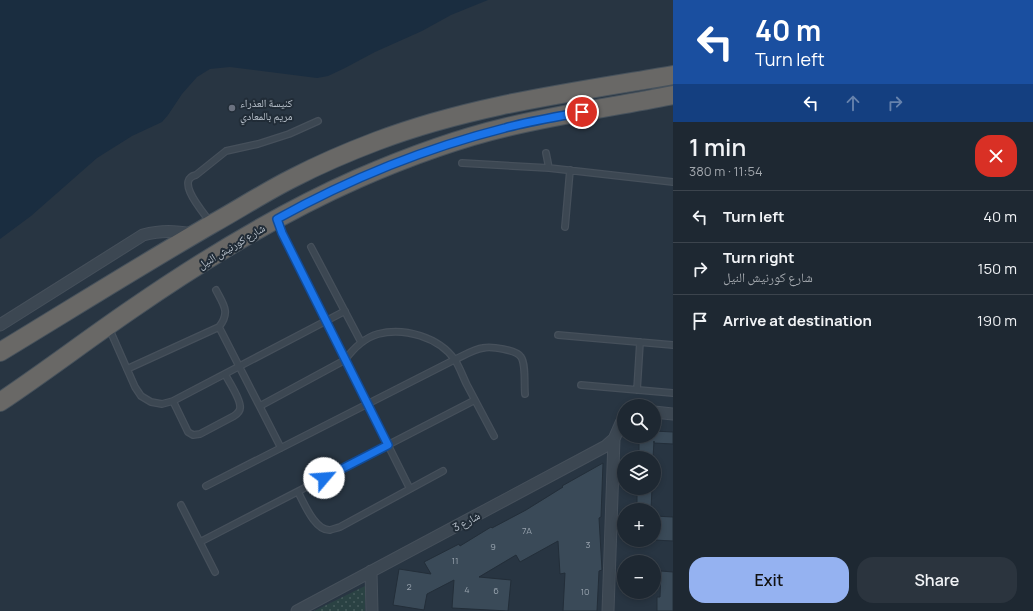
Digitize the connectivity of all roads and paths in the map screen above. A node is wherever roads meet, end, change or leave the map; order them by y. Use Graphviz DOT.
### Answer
graph roads {
  1 [pos="673,75"];
  2 [pos="673,95"];
  3 [pos="318,121"];
  4 [pos="546,152"];
  5 [pos="462,163"];
  6 [pos="548,168"];
  7 [pos="570,170"];
  8 [pos="673,182"];
  9 [pos="277,219"];
  10 [pos="212,224"];
  11 [pos="565,227"];
  12 [pos="195,234"];
  13 [pos="311,246"];
  14 [pos="216,290"];
  15 [pos="345,312"];
  16 [pos="326,322"];
  17 [pos="0,325"];
  18 [pos="108,326"];
  19 [pos="219,326"];
  20 [pos="558,335"];
  21 [pos="361,342"];
  22 [pos="640,342"];
  23 [pos="673,345"];
  24 [pos="0,352"];
  25 [pos="345,360"];
  26 [pos="454,360"];
  27 [pos="240,367"];
  28 [pos="127,369"];
  29 [pos="225,374"];
  30 [pos="581,385"];
  31 [pos="637,390"];
  32 [pos="673,393"];
  33 [pos="525,394"];
  34 [pos="475,400"];
  35 [pos="173,401"];
  36 [pos="0,402"];
  37 [pos="367,404"];
  38 [pos="260,406"];
  39 [pos="661,413"];
  40 [pos="673,414"];
  41 [pos="617,432"];
  42 [pos="494,436"];
  43 [pos="614,439"];
  44 [pos="388,445"];
  45 [pos="281,448"];
  46 [pos="443,471"];
  47 [pos="206,486"];
  48 [pos="410,489"];
  49 [pos="298,492"];
  50 [pos="181,505"];
  51 [pos="200,542"];
  52 [pos="371,571"];
  53 [pos="215,572"];
  54 [pos="297,611"];
  55 [pos="372,611"];
  56 [pos="608,611"];
  1 -- 10 [label="highway"];
  2 -- 9 [label="highway, شارع كورنيش النيل"];
  3 -- 10 [label="lane"];
  4 -- 6 [label="lane"];
  5 -- 6 [label="lane"];
  6 -- 7 [label="lane"];
  7 -- 8 [label="lane"];
  7 -- 11 [label="lane"];
  9 -- 16 [label="lane"];
  9 -- 18 [label="highway, شارع كورنيش النيل"];
  10 -- 12 [label="highway"];
  12 -- 17 [label="street"];
  12 -- 24 [label="highway"];
  13 -- 15 [label="lane"];
  14 -- 19 [label="lane"];
  15 -- 16 [label="lane"];
  15 -- 21 [label="lane"];
  16 -- 25 [label="lane"];
  16 -- 27 [label="lane"];
  18 -- 28 [label="lane"];
  18 -- 36 [label="highway, شارع كورنيش النيل"];
  19 -- 27 [label="lane"];
  19 -- 28 [label="lane"];
  20 -- 22 [label="lane"];
  21 -- 25 [label="lane"];
  21 -- 26 [label="lane"];
  22 -- 23 [label="lane"];
  22 -- 31 [label="lane"];
  25 -- 37 [label="lane"];
  25 -- 38 [label="lane"];
  26 -- 33 [label="lane"];
  26 -- 34 [label="lane"];
  26 -- 37 [label="lane"];
  27 -- 29 [label="lane"];
  27 -- 38 [label="lane"];
  28 -- 35 [label="lane"];
  29 -- 35 [label="lane"];
  29 -- 35 [label="lane"];
  30 -- 31 [label="lane"];
  31 -- 32 [label="lane"];
  34 -- 42 [label="lane"];
  34 -- 44 [label="lane"];
  37 -- 44 [label="lane"];
  37 -- 45 [label="lane"];
  38 -- 45 [label="lane"];
  39 -- 40 [label="street"];
  41 -- 43 [label="street, شارع 3"];
  43 -- 52 [label="street, شارع 3"];
  43 -- 56 [label="street"];
  44 -- 48 [label="lane"];
  44 -- 49 [label="lane"];
  45 -- 47 [label="lane"];
  46 -- 48 [label="lane"];
  48 -- 49 [label="lane"];
  49 -- 51 [label="lane"];
  50 -- 51 [label="lane"];
  51 -- 53 [label="lane"];
  52 -- 54 [label="street, شارع 3"];
  52 -- 55 [label="street"];
}
